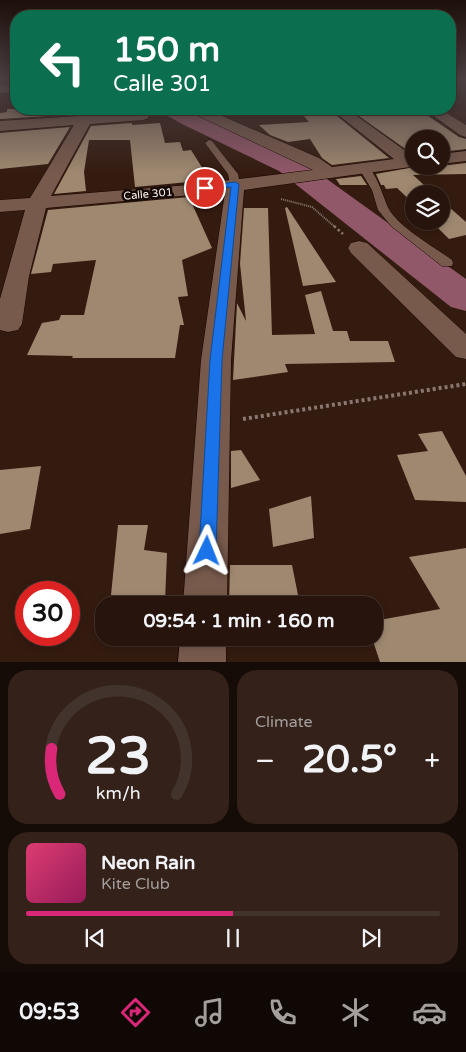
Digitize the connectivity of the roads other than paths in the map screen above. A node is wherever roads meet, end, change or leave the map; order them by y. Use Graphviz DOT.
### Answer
graph roads {
  1 [pos="208,115"];
  2 [pos="346,115"];
  3 [pos="440,115"];
  4 [pos="142,116"];
  5 [pos="85,120"];
  6 [pos="0,126"];
  7 [pos="466,132"];
  8 [pos="209,143"];
  9 [pos="466,156"];
  10 [pos="405,157"];
  11 [pos="450,158"];
  12 [pos="405,163"];
  13 [pos="363,167"];
  14 [pos="323,174"];
  15 [pos="234,196"];
  16 [pos="37,203"];
  17 [pos="0,206"];
  18 [pos="359,248"];
  19 [pos="447,263"];
  20 [pos="8,324"];
  21 [pos="466,350"];
  22 [pos="205,596"];
  23 [pos="203,646"];
  24 [pos="202,662"];
  1 -- 14 [label="street"];
  2 -- 10 [label="street"];
  3 -- 7 [label="street"];
  4 -- 5 [label="street"];
  5 -- 6 [label="street"];
  5 -- 16 [label="street"];
  8 -- 15 [label="lane"];
  9 -- 11 [label="street"];
  12 -- 13 [label="street, Calle 301"];
  13 -- 14 [label="street, Calle 301"];
  13 -- 19 [label="lane"];
  14 -- 15 [label="street, Calle 301"];
  15 -- 16 [label="street, Calle 301"];
  15 -- 22 [label="street"];
  16 -- 17 [label="street, Calle 301"];
  16 -- 20 [label="street"];
  18 -- 21 [label="street"];
  23 -- 24 [label="street"];
}
